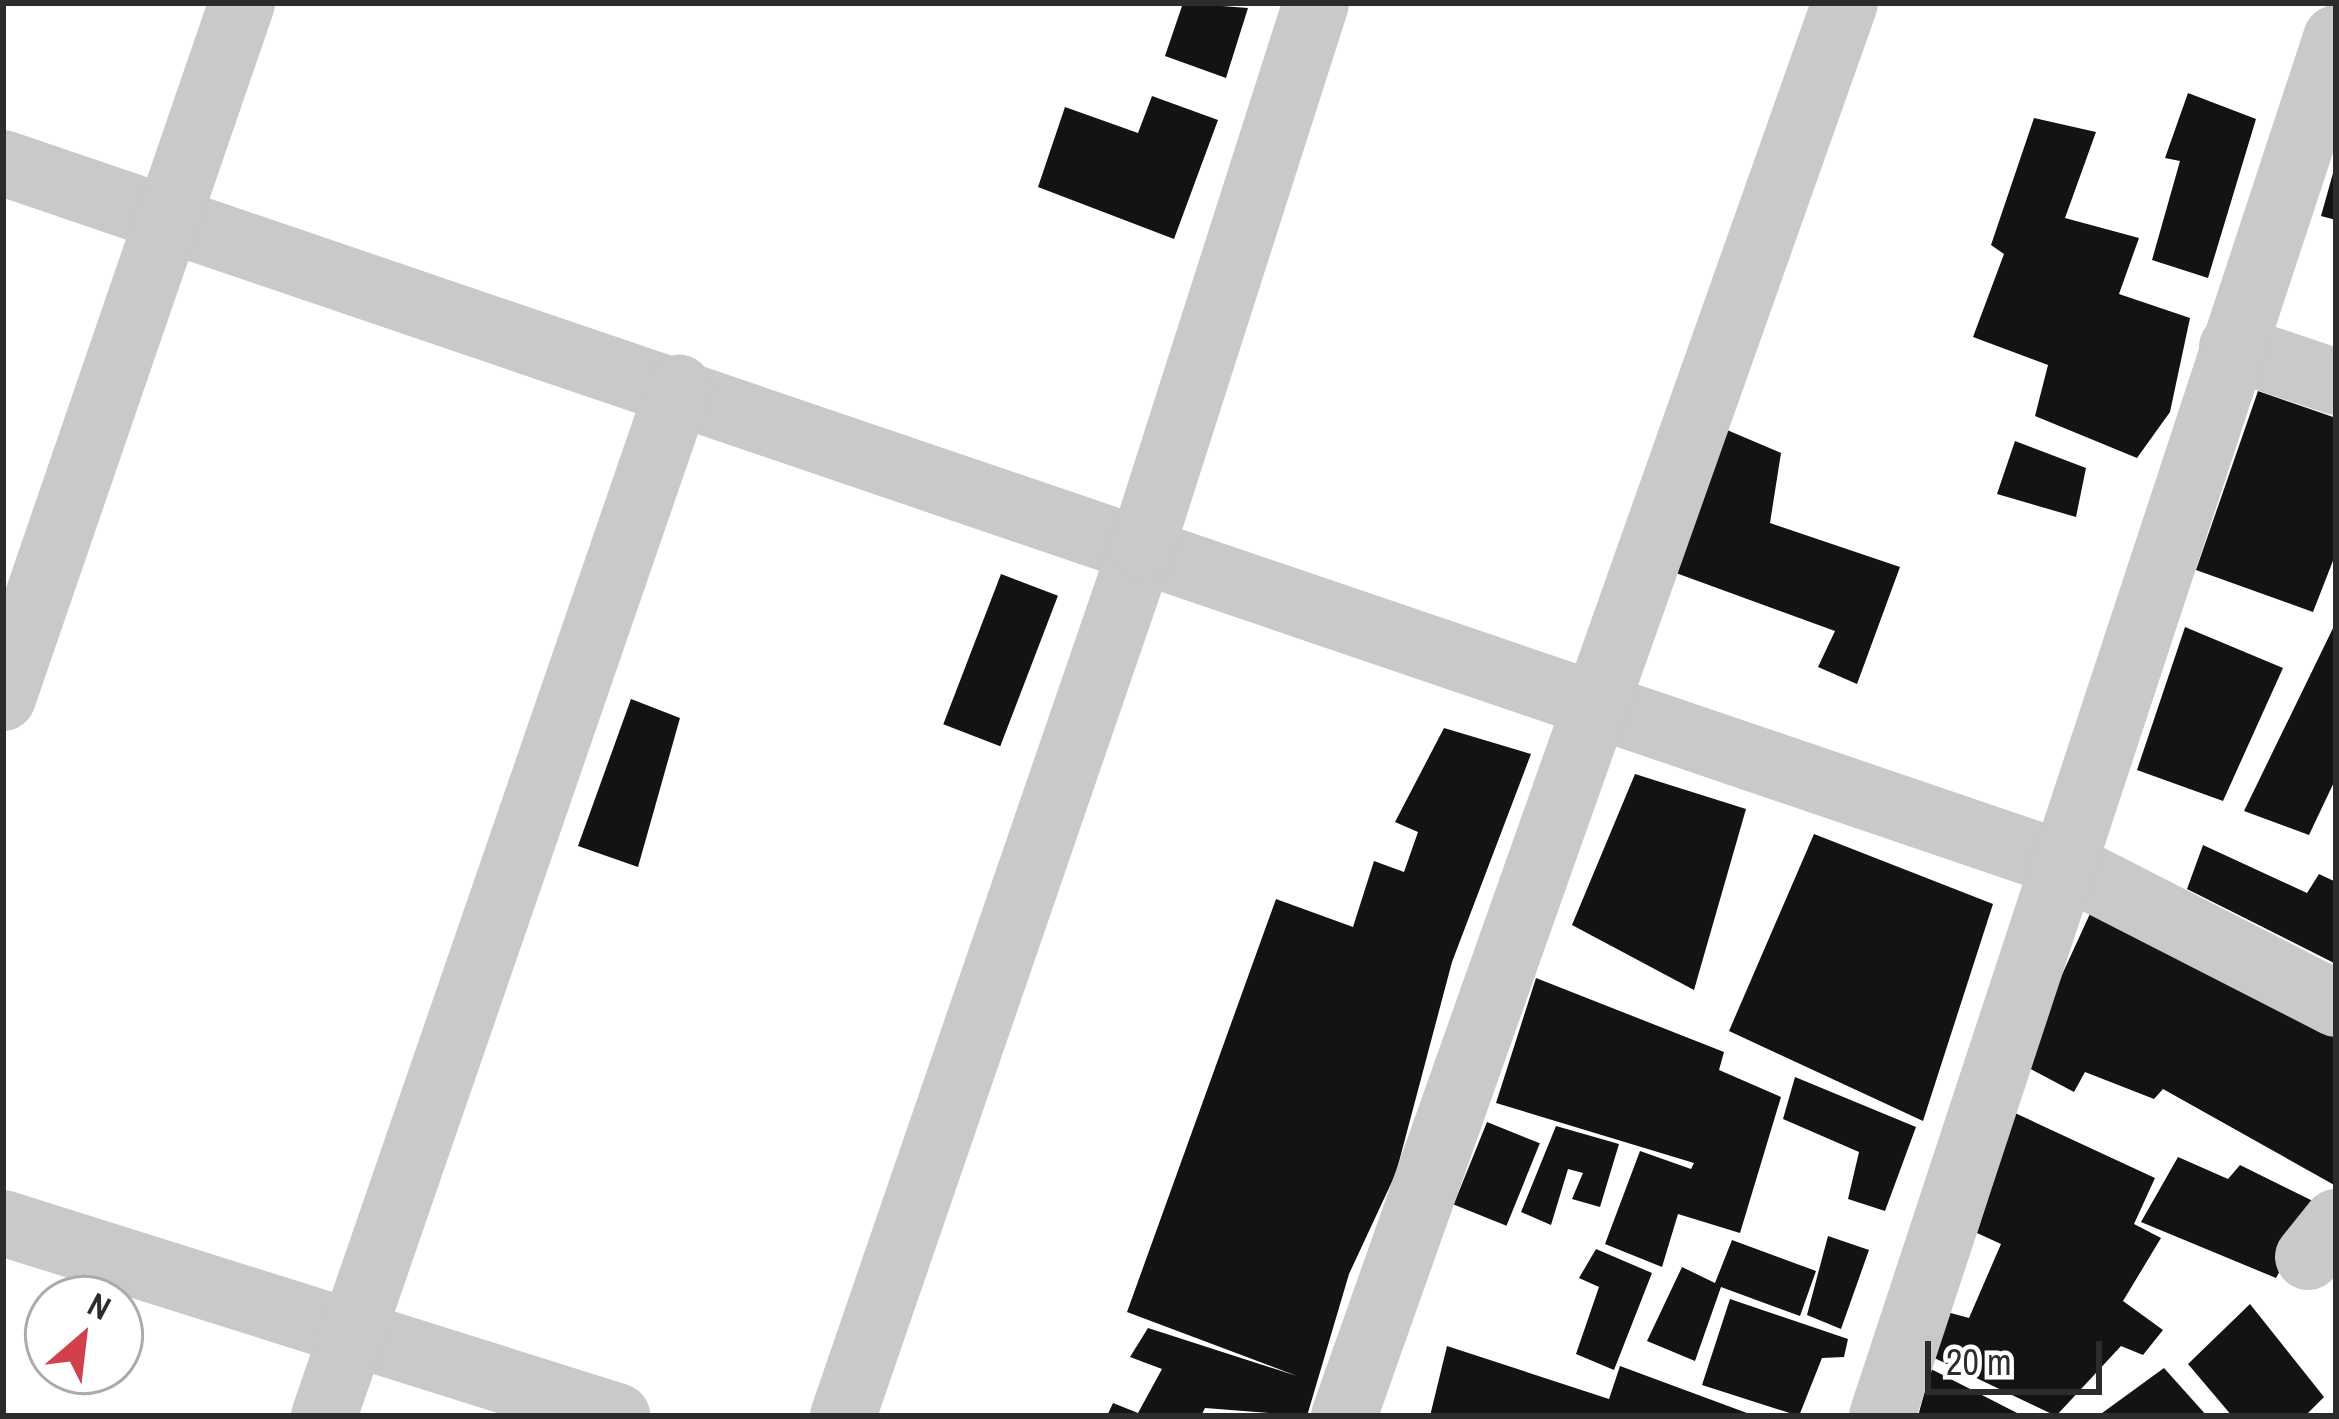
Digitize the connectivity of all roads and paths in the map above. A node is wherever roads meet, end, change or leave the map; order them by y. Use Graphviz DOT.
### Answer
graph roads {
  1 [pos="242,3"];
  2 [pos="1316,3"];
  3 [pos="1845,3"];
  4 [pos="2336,38"];
  5 [pos="3,163"];
  6 [pos="168,221"];
  7 [pos="2232,347"];
  8 [pos="2336,382"];
  9 [pos="679,388"];
  10 [pos="1142,547"];
  11 [pos="20,592"];
  12 [pos="3,698"];
  13 [pos="1592,703"];
  14 [pos="2061,863"];
  15 [pos="2336,1004"];
  16 [pos="3,1223"];
  17 [pos="352,1334"];
  18 [pos="324,1416"];
  19 [pos="616,1416"];
  20 [pos="843,1416"];
  21 [pos="1344,1416"];
  22 [pos="1882,1416"];
  1 -- 6 [label="street"];
  2 -- 10 [label="street"];
  3 -- 13 [label="street"];
  4 -- 7 [label="street"];
  5 -- 6 [label="street"];
  6 -- 9 [label="street"];
  6 -- 11 [label="street"];
  7 -- 8 [label="street"];
  7 -- 14 [label="street"];
  9 -- 10 [label="street"];
  9 -- 17 [label="street"];
  10 -- 13 [label="street"];
  10 -- 20 [label="street"];
  11 -- 12 [label="street"];
  13 -- 14 [label="street"];
  13 -- 21 [label="street"];
  14 -- 15 [label="street"];
  14 -- 22 [label="street"];
  16 -- 17 [label="street"];
  17 -- 18 [label="street"];
  17 -- 19 [label="street"];
}
